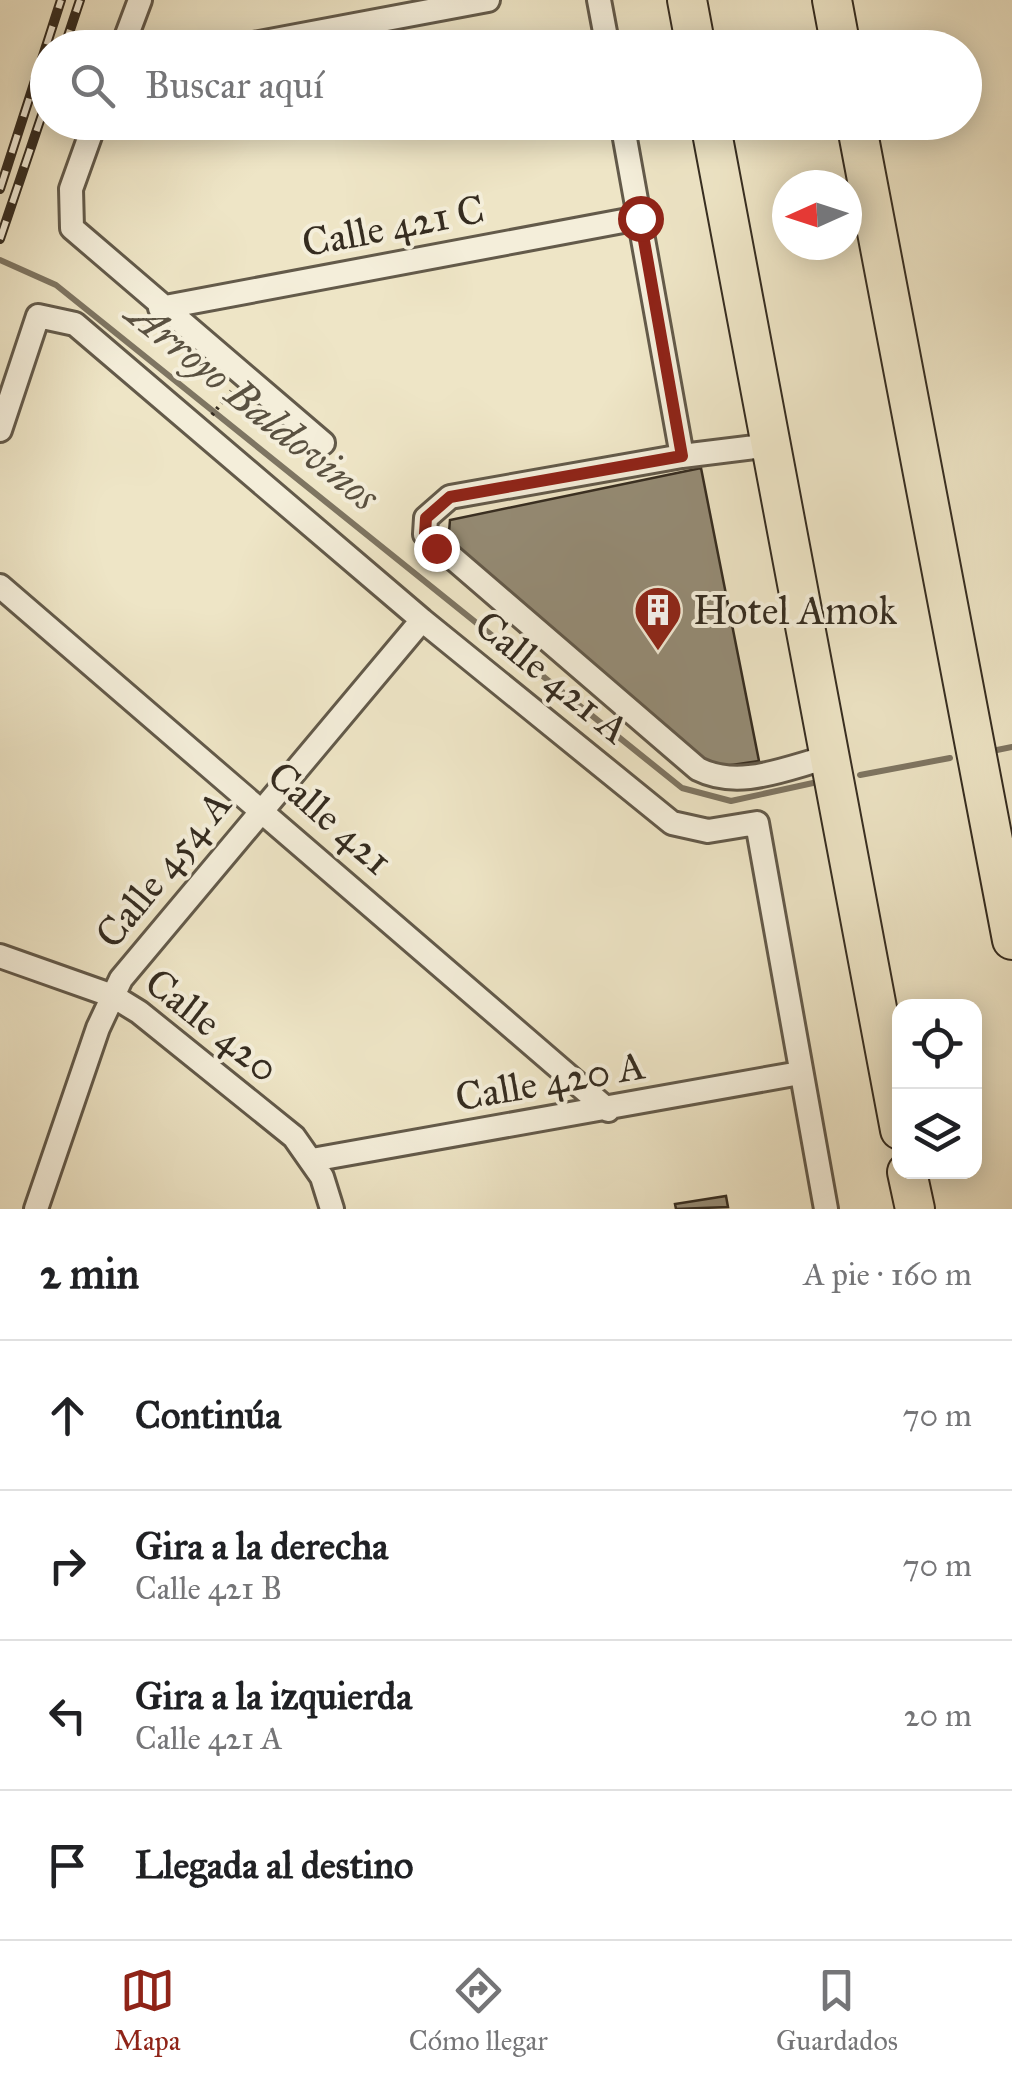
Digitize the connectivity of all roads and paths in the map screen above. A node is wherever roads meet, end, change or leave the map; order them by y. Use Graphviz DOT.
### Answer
graph roads {
  1 [pos="140,0"];
  2 [pos="488,0"];
  3 [pos="599,0"];
  4 [pos="687,0"];
  5 [pos="832,0"];
  6 [pos="129,30"];
  7 [pos="328,30"];
  8 [pos="605,30"];
  9 [pos="693,30"];
  10 [pos="838,30"];
  11 [pos="89,140"];
  12 [pos="625,140"];
  13 [pos="713,140"];
  14 [pos="859,140"];
  15 [pos="640,218"];
  16 [pos="160,308"];
  17 [pos="244,375"];
  18 [pos="0,430"];
  19 [pos="200,430"];
  20 [pos="323,443"];
  21 [pos="772,445"];
  22 [pos="682,456"];
  23 [pos="0,586"];
  24 [pos="422,620"];
  25 [pos="829,757"];
  26 [pos="262,808"];
  27 [pos="1012,940"];
  28 [pos="0,956"];
  29 [pos="113,996"];
  30 [pos="800,1073"];
  31 [pos="892,1089"];
  32 [pos="608,1110"];
  33 [pos="312,1160"];
  34 [pos="909,1179"];
  35 [pos="36,1209"];
  36 [pos="332,1209"];
  37 [pos="826,1209"];
  38 [pos="914,1209"];
  1 -- 6 [label="street"];
  2 -- 7 [label="street"];
  3 -- 8 [label="street"];
  4 -- 9 [label="main road"];
  5 -- 10 [label="main road"];
  11 -- 16 [label="street"];
  12 -- 15 [label="street"];
  13 -- 21 [label="main road"];
  14 -- 27 [label="main road"];
  15 -- 16 [label="street, Calle 421 C"];
  15 -- 22 [label="street"];
  16 -- 17 [label="street"];
  17 -- 19 [label="path"];
  17 -- 20 [label="street"];
  18 -- 19 [label="street, Calle 421 A"];
  19 -- 24 [label="street, Calle 421 A"];
  21 -- 22 [label="street"];
  21 -- 25 [label="main road"];
  22 -- 25 [label="street, Calle 421 A"];
  23 -- 26 [label="street, Calle 421"];
  24 -- 26 [label="street, Calle 454 A"];
  24 -- 30 [label="street, Calle 421 A"];
  25 -- 31 [label="main road"];
  26 -- 29 [label="street, Calle 454 A"];
  26 -- 32 [label="street, Calle 421"];
  28 -- 29 [label="street, Calle 420"];
  29 -- 33 [label="street, Calle 420"];
  29 -- 35 [label="street, Calle 454 A"];
  30 -- 32 [label="street, Calle 420 A"];
  30 -- 37 [label="street"];
  32 -- 33 [label="street, Calle 420 A"];
  33 -- 36 [label="street, Calle 420"];
  34 -- 38 [label="main road"];
}
